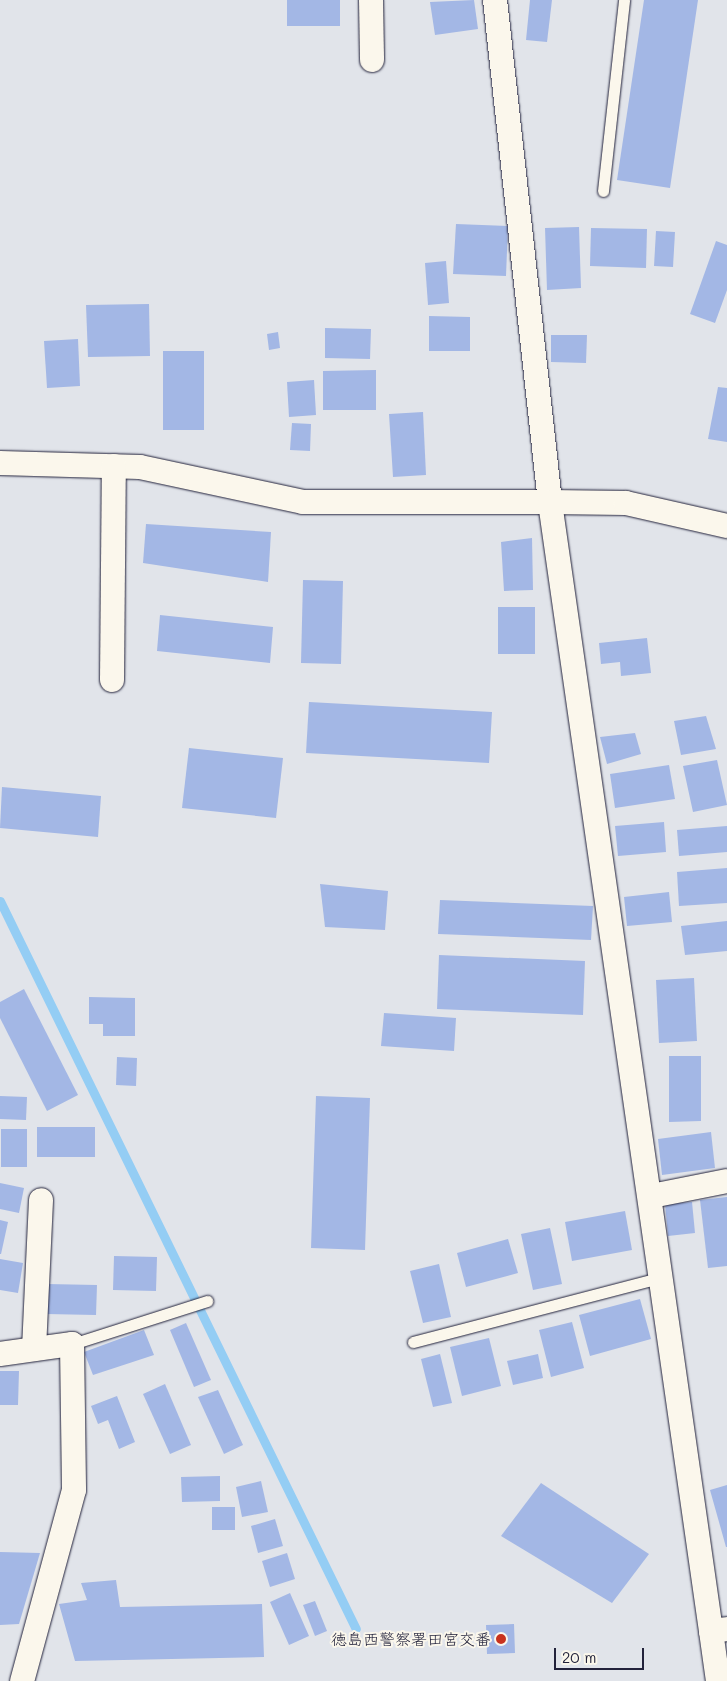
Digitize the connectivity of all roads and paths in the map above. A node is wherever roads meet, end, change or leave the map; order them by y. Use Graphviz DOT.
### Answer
graph roads {
  1 [pos="371,0"];
  2 [pos="495,0"];
  3 [pos="624,0"];
  4 [pos="372,60"];
  5 [pos="603,191"];
  6 [pos="0,463"];
  7 [pos="114,466"];
  8 [pos="550,502"];
  9 [pos="727,526"];
  10 [pos="112,680"];
  11 [pos="727,1181"];
  12 [pos="652,1196"];
  13 [pos="41,1200"];
  14 [pos="662,1277"];
  15 [pos="207,1300"];
  16 [pos="413,1342"];
  17 [pos="72,1344"];
  18 [pos="34,1350"];
  19 [pos="0,1354"];
  20 [pos="719,1630"];
  21 [pos="22,1681"];
  22 [pos="718,1681"];
  1 -- 4 [label="street"];
  2 -- 8 [label="street"];
  3 -- 5 [label="lane"];
  6 -- 7 [label="street"];
  7 -- 8 [label="street"];
  7 -- 10 [label="street"];
  8 -- 9 [label="street"];
  8 -- 12 [label="street"];
  11 -- 12 [label="street"];
  12 -- 14 [label="street"];
  13 -- 18 [label="street"];
  14 -- 16 [label="lane"];
  14 -- 20 [label="street"];
  15 -- 17 [label="lane"];
  17 -- 18 [label="street"];
  17 -- 21 [label="street"];
  18 -- 19 [label="street"];
  20 -- 22 [label="street"];
}
